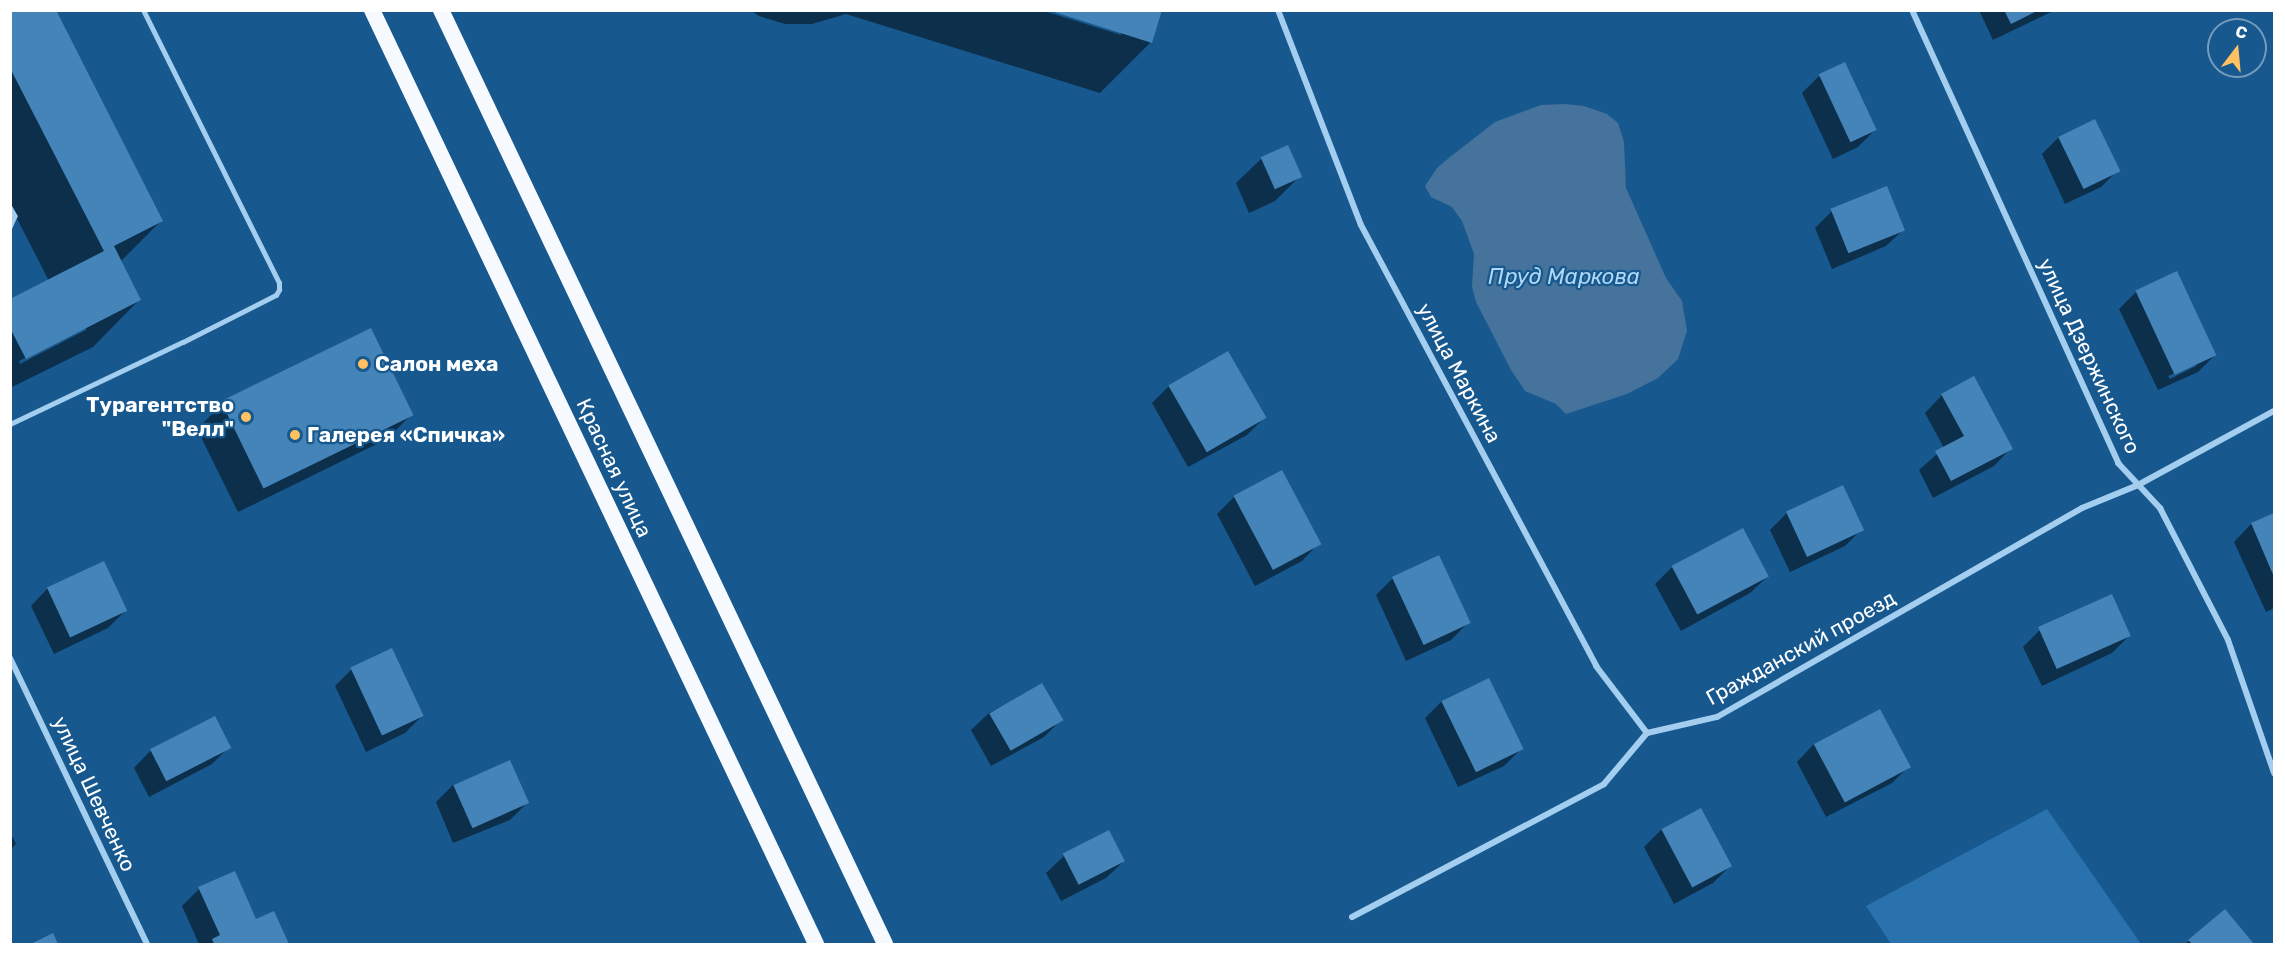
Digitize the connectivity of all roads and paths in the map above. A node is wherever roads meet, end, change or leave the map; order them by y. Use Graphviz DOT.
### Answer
graph roads {
  1 [pos="143,10"];
  2 [pos="372,10"];
  3 [pos="441,10"];
  4 [pos="1278,10"];
  5 [pos="1912,10"];
  6 [pos="10,207"];
  7 [pos="10,227"];
  8 [pos="2274,411"];
  9 [pos="10,424"];
  10 [pos="2139,485"];
  11 [pos="10,658"];
  12 [pos="1647,733"];
  13 [pos="2274,773"];
  14 [pos="1352,917"];
  15 [pos="147,945"];
  16 [pos="816,945"];
  17 [pos="885,945"];
  1 -- 9 [label="lane"];
  2 -- 16 [label="highway, Красная улица"];
  3 -- 17 [label="highway, Красная улица"];
  4 -- 12 [label="street, улица Маркина"];
  5 -- 10 [label="street, улица Дзержинского"];
  6 -- 7 [label="lane"];
  8 -- 10 [label="street, Гражданский проезд"];
  10 -- 12 [label="street, Гражданский проезд"];
  10 -- 13 [label="street, улица Дзержинского"];
  11 -- 15 [label="street, улица Шевченко"];
  12 -- 14 [label="street"];
}
